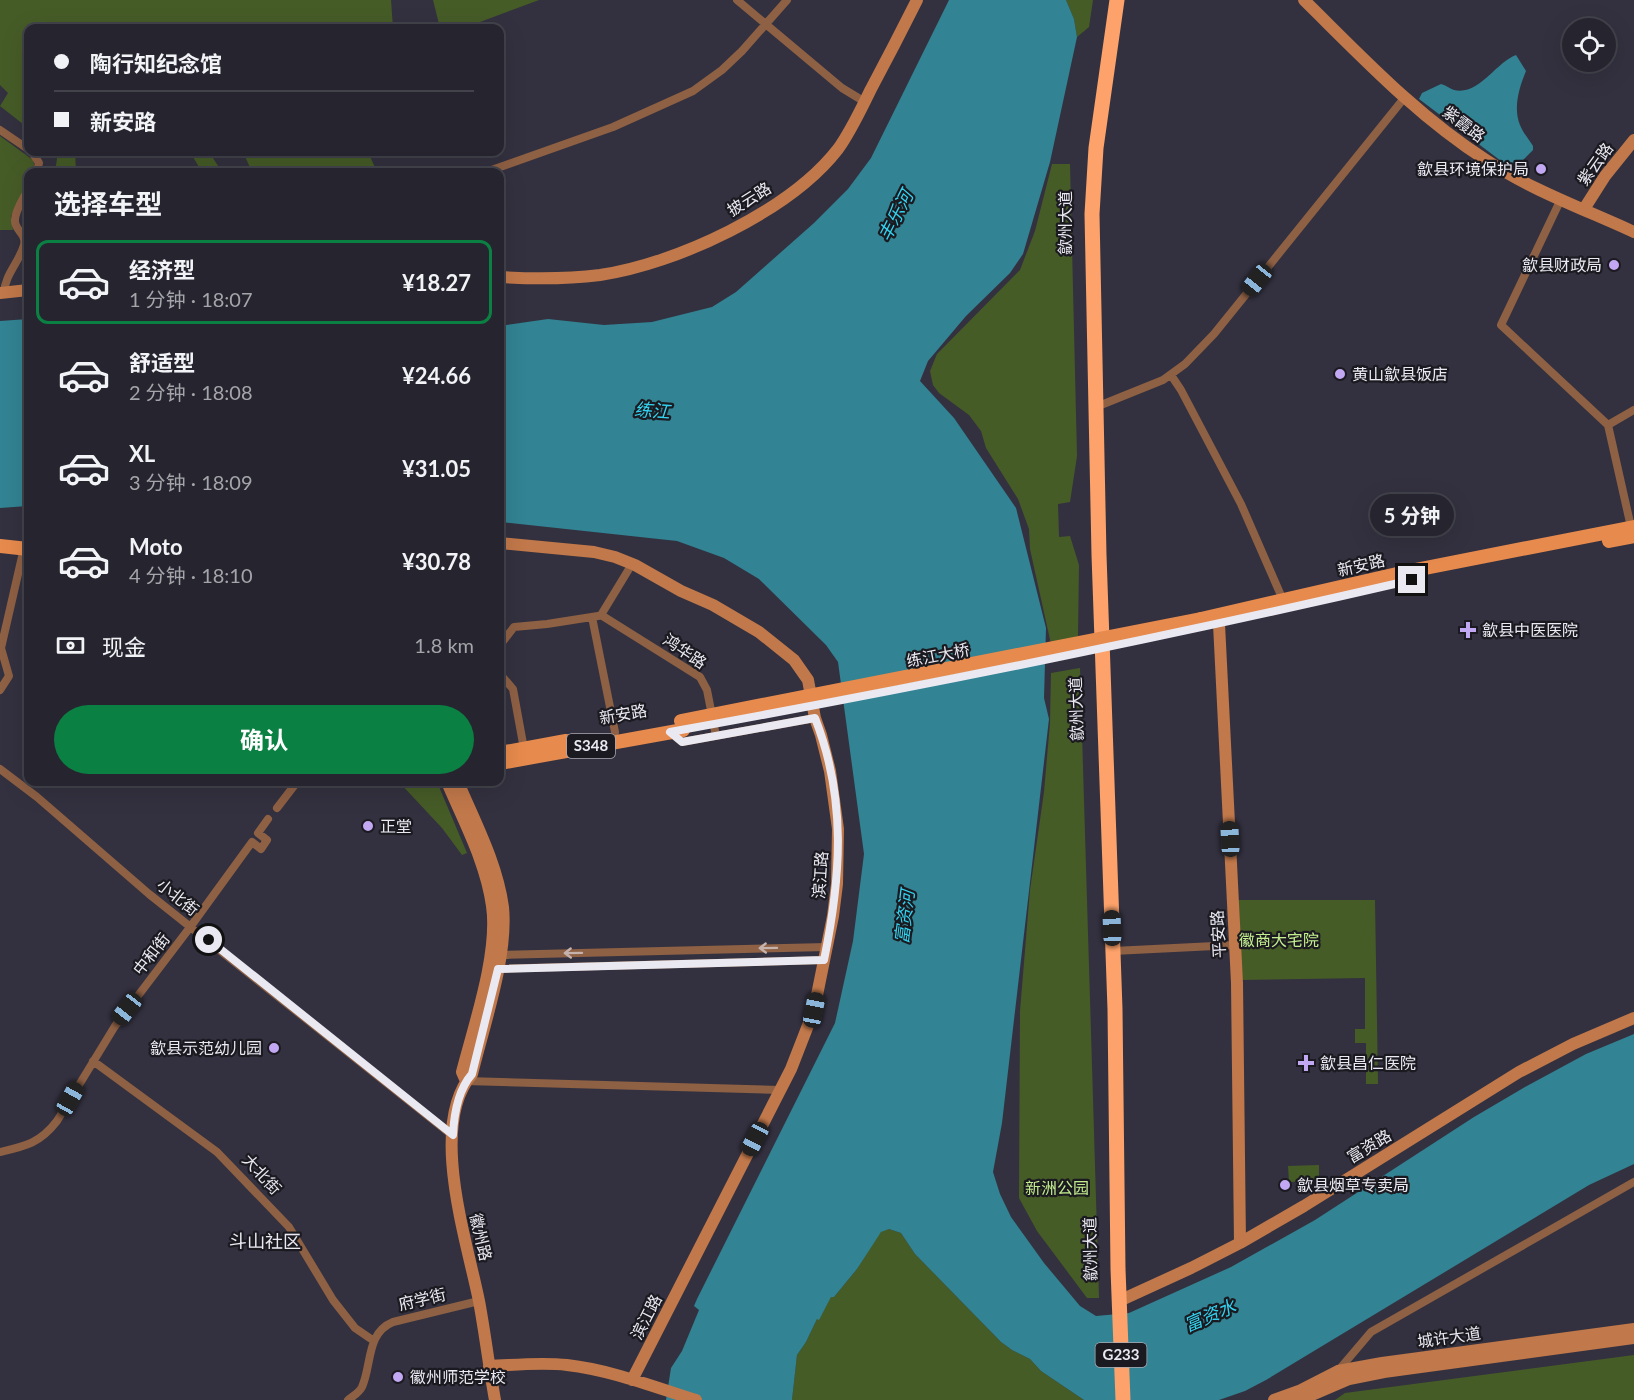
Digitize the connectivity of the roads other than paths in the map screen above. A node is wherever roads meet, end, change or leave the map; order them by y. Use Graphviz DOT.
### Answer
graph roads {
  1 [pos="737,0"];
  2 [pos="787,0"];
  3 [pos="918,0"];
  4 [pos="1107,0"];
  5 [pos="1117,0"];
  6 [pos="1304,0"];
  7 [pos="766,24"];
  8 [pos="1404,97"];
  9 [pos="865,102"];
  10 [pos="0,130"];
  11 [pos="1634,140"];
  12 [pos="24,146"];
  13 [pos="497,168"];
  14 [pos="24,198"];
  15 [pos="1561,199"];
  16 [pos="1584,209"];
  17 [pos="1634,232"];
  18 [pos="24,245"];
  19 [pos="24,245"];
  20 [pos="504,277"];
  21 [pos="24,290"];
  22 [pos="2,293"];
  23 [pos="1171,375"];
  24 [pos="1096,407"];
  25 [pos="1634,410"];
  26 [pos="1608,425"];
  27 [pos="1633,530"];
  28 [pos="504,543"];
  29 [pos="0,546"];
  30 [pos="24,549"];
  31 [pos="24,557"];
  32 [pos="632,564"];
  33 [pos="1283,600"];
  34 [pos="597,616"];
  35 [pos="1202,623"];
  36 [pos="1219,624"];
  37 [pos="504,640"];
  38 [pos="504,679"];
  39 [pos="0,690"];
  40 [pos="815,718"];
  41 [pos="678,727"];
  42 [pos="615,732"];
  43 [pos="716,736"];
  44 [pos="524,749"];
  45 [pos="504,752"];
  46 [pos="504,762"];
  47 [pos="0,769"];
  48 [pos="294,786"];
  49 [pos="449,786"];
  50 [pos="460,786"];
  51 [pos="277,808"];
  52 [pos="268,819"];
  53 [pos="191,926"];
  54 [pos="1235,945"];
  55 [pos="827,947"];
  56 [pos="1113,951"];
  57 [pos="496,955"];
  58 [pos="824,960"];
  59 [pos="493,969"];
  60 [pos="1634,1018"];
  61 [pos="93,1061"];
  62 [pos="466,1081"];
  63 [pos="780,1090"];
  64 [pos="453,1135"];
  65 [pos="0,1152"];
  66 [pos="1634,1182"];
  67 [pos="1240,1243"];
  68 [pos="479,1301"];
  69 [pos="1116,1307"];
  70 [pos="1634,1329"];
  71 [pos="1634,1338"];
  72 [pos="374,1341"];
  73 [pos="489,1366"];
  74 [pos="1338,1371"];
  75 [pos="636,1381"];
  76 [pos="1324,1396"];
  77 [pos="348,1400"];
  78 [pos="495,1400"];
  79 [pos="696,1400"];
  80 [pos="1113,1400"];
  81 [pos="1123,1400"];
  82 [pos="1274,1400"];
  83 [pos="1300,1400"];
  1 -- 7 [label="street"];
  2 -- 7 [label="street"];
  3 -- 9 [label="street, 披云路"];
  4 -- 69 [label="highway, 歙州大道 / G233"];
  5 -- 24 [label="highway, 歙州大道 / G233"];
  6 -- 8 [label="street, 紫霞路"];
  7 -- 9 [label="street"];
  7 -- 13 [label="street"];
  8 -- 15 [label="street, 紫霞路"];
  8 -- 23 [label="street"];
  9 -- 20 [label="street, 披云路"];
  10 -- 12 [label="street"];
  11 -- 16 [label="street, 紫云路"];
  14 -- 19 [label="street"];
  15 -- 16 [label="street, 紫霞路"];
  15 -- 26 [label="street"];
  16 -- 17 [label="street, 紫霞路"];
  18 -- 22 [label="street"];
  21 -- 22 [label="street"];
  23 -- 24 [label="street"];
  23 -- 33 [label="street"];
  24 -- 56 [label="highway, 歙州大道 / G233"];
  25 -- 26 [label="street"];
  26 -- 27 [label="street"];
  27 -- 33 [label="main road, 新安路 / S348"];
  27 -- 36 [label="main road, 新安路 / S348"];
  28 -- 32 [label="street, 滨江路"];
  29 -- 30 [label="main road"];
  31 -- 39 [label="street"];
  32 -- 34 [label="street"];
  32 -- 40 [label="street, 滨江路"];
  33 -- 35 [label="main road, 新安路 / S348"];
  34 -- 37 [label="street"];
  34 -- 42 [label="street"];
  34 -- 43 [label="street, 鸿华路"];
  35 -- 36 [label="main road, 新安路 / S348"];
  35 -- 41 [label="main road, 练江大桥 / S348, bridge"];
  36 -- 54 [label="street, 平安路"];
  38 -- 44 [label="street"];
  40 -- 43 [label="street"];
  40 -- 55 [label="street, 滨江路"];
  41 -- 42 [label="main road, 新安路 / S348"];
  41 -- 43 [label="street"];
  41 -- 46 [label="main road, 新安路 / S348"];
  42 -- 44 [label="main road, 新安路 / S348"];
  44 -- 45 [label="main road, 新安路 / S348"];
  47 -- 53 [label="street, 小北街"];
  48 -- 51 [label="street"];
  49 -- 57 [label="street, 徽州路"];
  50 -- 57 [label="street, 徽州路"];
  52 -- 53 [label="street, 中和街"];
  53 -- 61 [label="street, 中和街"];
  53 -- 64 [label="street, 小北街"];
  54 -- 56 [label="street"];
  54 -- 67 [label="street, 平安路"];
  55 -- 57 [label="street, one-way"];
  55 -- 58 [label="street, 滨江路"];
  56 -- 69 [label="highway, 歙州大道 / G233"];
  57 -- 59 [label="street, 徽州路"];
  58 -- 59 [label="street"];
  58 -- 63 [label="street, 滨江路"];
  59 -- 62 [label="street, 徽州路"];
  60 -- 67 [label="street, 富资路"];
  61 -- 65 [label="street, 中和街"];
  61 -- 72 [label="street, 大北街"];
  62 -- 63 [label="street"];
  62 -- 64 [label="street, 徽州路"];
  63 -- 75 [label="street, 滨江路"];
  64 -- 68 [label="street, 徽州路"];
  66 -- 74 [label="street"];
  67 -- 69 [label="street, 富资路"];
  68 -- 72 [label="street, 府学街"];
  68 -- 73 [label="street, 徽州路"];
  69 -- 80 [label="highway, G233"];
  69 -- 81 [label="highway, G233"];
  70 -- 74 [label="street, 城许大道"];
  71 -- 76 [label="street, 城许大道"];
  72 -- 77 [label="street"];
  73 -- 75 [label="street"];
  73 -- 78 [label="street, 徽州路"];
  74 -- 76 [label="street"];
  74 -- 82 [label="street, 城许大道"];
  75 -- 79 [label="street"];
  76 -- 83 [label="street, 城许大道"];
}
